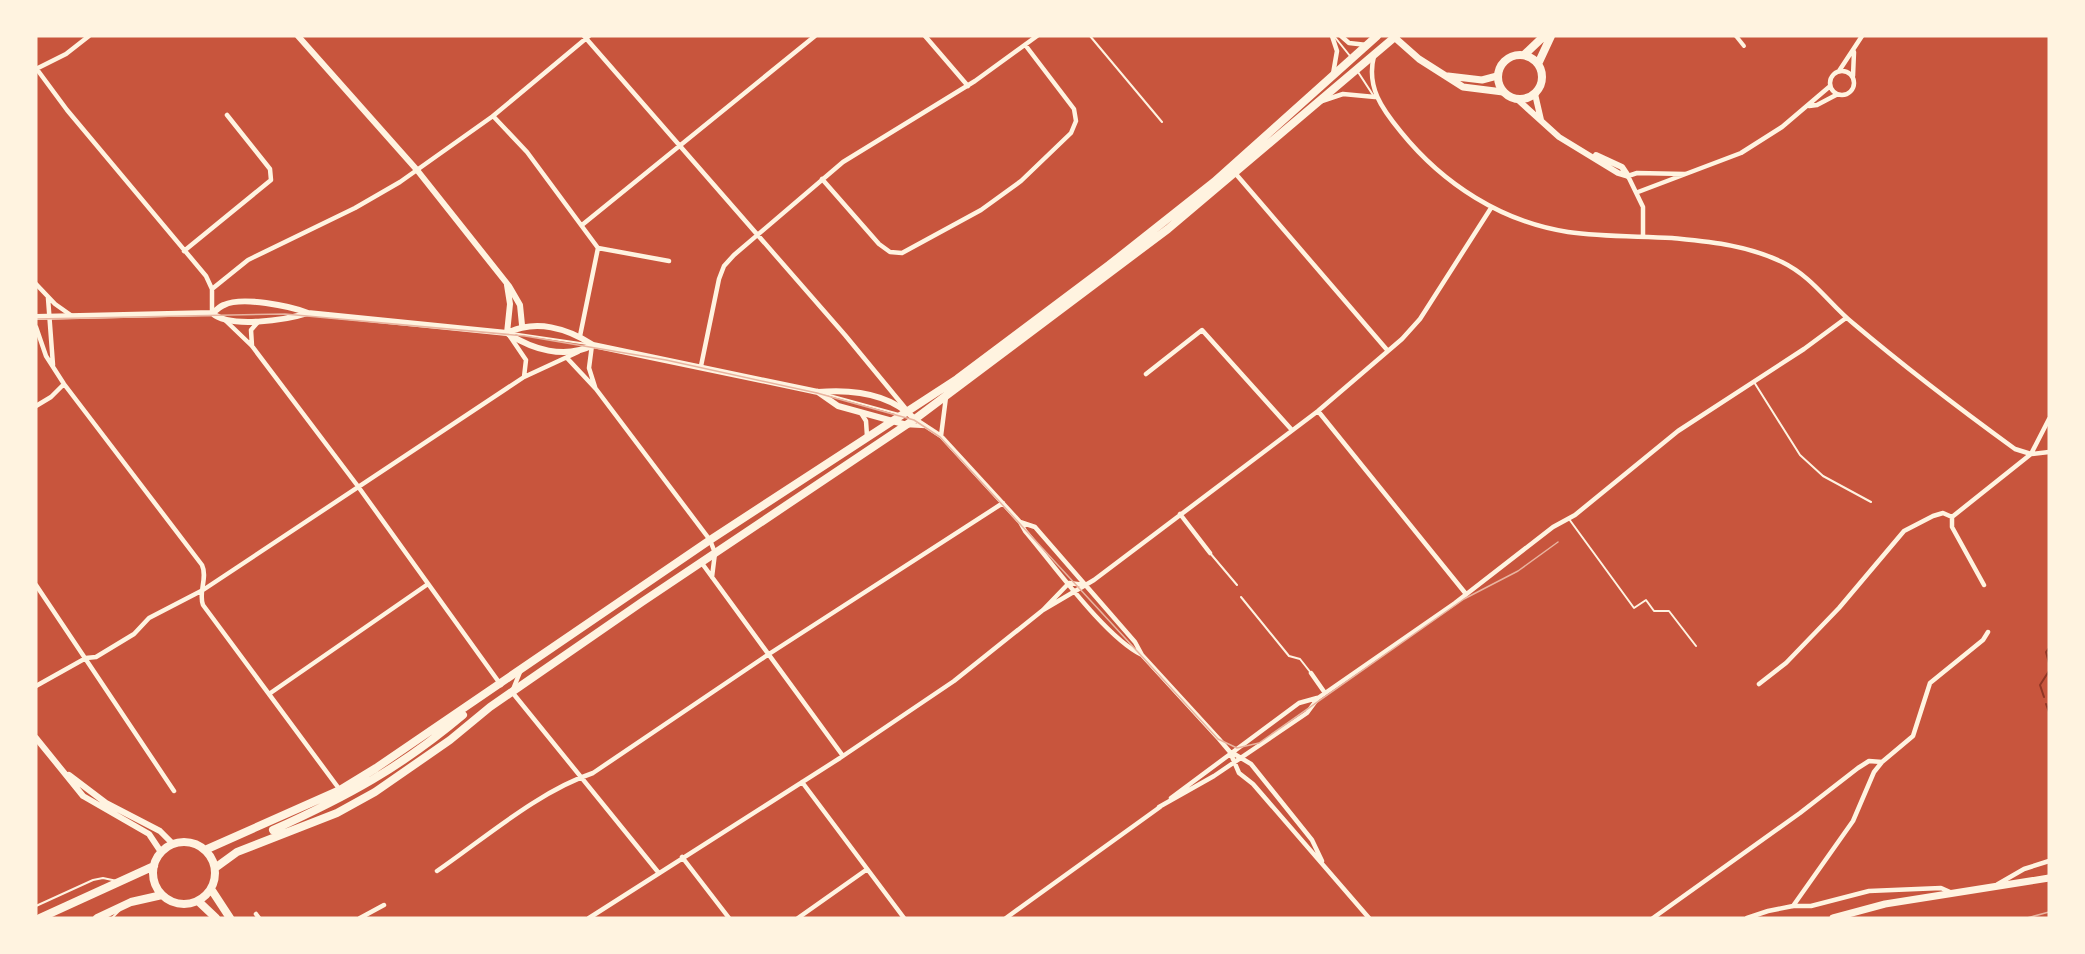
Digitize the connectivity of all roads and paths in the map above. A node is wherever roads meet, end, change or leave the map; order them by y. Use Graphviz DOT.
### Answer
graph roads {
  1 [pos="90,36"];
  2 [pos="298,36"];
  3 [pos="814,36"];
  4 [pos="924,36"];
  5 [pos="1037,36"];
  6 [pos="1090,36"];
  7 [pos="1333,36"];
  8 [pos="1341,36"];
  9 [pos="1395,36"];
  10 [pos="1544,36"];
  11 [pos="1551,36"];
  12 [pos="1736,36"];
  13 [pos="1863,36"];
  14 [pos="587,37"];
  15 [pos="1373,40"];
  16 [pos="1026,46"];
  17 [pos="1744,46"];
  18 [pos="1378,52"];
  19 [pos="1854,52"];
  20 [pos="1524,55"];
  21 [pos="1352,58"];
  22 [pos="1538,64"];
  23 [pos="36,68"];
  24 [pos="1356,70"];
  25 [pos="1839,71"];
  26 [pos="1333,74"];
  27 [pos="1446,76"];
  28 [pos="1497,76"];
  29 [pos="1853,77"];
  30 [pos="968,86"];
  31 [pos="1830,87"];
  32 [pos="1503,92"];
  33 [pos="1534,94"];
  34 [pos="1836,95"];
  35 [pos="1375,97"];
  36 [pos="1517,99"];
  37 [pos="1317,104"];
  38 [pos="1809,106"];
  39 [pos="227,115"];
  40 [pos="493,116"];
  41 [pos="1162,122"];
  42 [pos="1542,123"];
  43 [pos="680,147"];
  44 [pos="417,170"];
  45 [pos="1235,173"];
  46 [pos="1686,174"];
  47 [pos="1628,176"];
  48 [pos="822,179"];
  49 [pos="1638,192"];
  50 [pos="1491,208"];
  51 [pos="582,225"];
  52 [pos="1643,235"];
  53 [pos="757,236"];
  54 [pos="598,248"];
  55 [pos="184,251"];
  56 [pos="669,261"];
  57 [pos="506,281"];
  58 [pos="36,284"];
  59 [pos="212,289"];
  60 [pos="48,298"];
  61 [pos="213,313"];
  62 [pos="308,313"];
  63 [pos="51,316"];
  64 [pos="72,316"];
  65 [pos="36,317"];
  66 [pos="1846,318"];
  67 [pos="262,320"];
  68 [pos="226,321"];
  69 [pos="522,326"];
  70 [pos="36,327"];
  71 [pos="507,333"];
  72 [pos="525,335"];
  73 [pos="580,336"];
  74 [pos="592,345"];
  75 [pos="252,346"];
  76 [pos="583,350"];
  77 [pos="555,351"];
  78 [pos="1388,351"];
  79 [pos="567,358"];
  80 [pos="53,365"];
  81 [pos="701,366"];
  82 [pos="1146,374"];
  83 [pos="524,376"];
  84 [pos="1754,382"];
  85 [pos="64,384"];
  86 [pos="596,389"];
  87 [pos="818,392"];
  88 [pos="946,397"];
  89 [pos="36,406"];
  90 [pos="886,410"];
  91 [pos="1318,411"];
  92 [pos="904,412"];
  93 [pos="861,413"];
  94 [pos="915,419"];
  95 [pos="2049,419"];
  96 [pos="889,421"];
  97 [pos="907,425"];
  98 [pos="929,426"];
  99 [pos="1291,429"];
  100 [pos="867,436"];
  101 [pos="941,436"];
  102 [pos="2049,452"];
  103 [pos="2031,453"];
  104 [pos="357,485"];
  105 [pos="1870,502"];
  106 [pos="1003,503"];
  107 [pos="1180,514"];
  108 [pos="1952,517"];
  109 [pos="1569,519"];
  110 [pos="1020,522"];
  111 [pos="710,540"];
  112 [pos="715,553"];
  113 [pos="1210,553"];
  114 [pos="702,562"];
  115 [pos="712,577"];
  116 [pos="1069,583"];
  117 [pos="428,584"];
  118 [pos="36,585"];
  119 [pos="1085,585"];
  120 [pos="1237,585"];
  121 [pos="1984,585"];
  122 [pos="202,590"];
  123 [pos="1076,592"];
  124 [pos="1466,594"];
  125 [pos="1241,597"];
  126 [pos="1043,610"];
  127 [pos="1988,632"];
  128 [pos="1696,646"];
  129 [pos="768,654"];
  130 [pos="1143,656"];
  131 [pos="86,658"];
  132 [pos="520,672"];
  133 [pos="1311,673"];
  134 [pos="1758,684"];
  135 [pos="501,685"];
  136 [pos="36,686"];
  137 [pos="512,692"];
  138 [pos="1325,693"];
  139 [pos="270,694"];
  140 [pos="485,696"];
  141 [pos="1318,698"];
  142 [pos="472,720"];
  143 [pos="36,738"];
  144 [pos="431,741"];
  145 [pos="1230,752"];
  146 [pos="843,756"];
  147 [pos="1242,757"];
  148 [pos="1234,762"];
  149 [pos="1882,762"];
  150 [pos="62,770"];
  151 [pos="581,777"];
  152 [pos="802,782"];
  153 [pos="339,790"];
  154 [pos="174,791"];
  155 [pos="1159,807"];
  156 [pos="273,830"];
  157 [pos="173,844"];
  158 [pos="205,850"];
  159 [pos="161,852"];
  160 [pos="682,856"];
  161 [pos="2049,861"];
  162 [pos="1323,864"];
  163 [pos="154,866"];
  164 [pos="214,868"];
  165 [pos="866,870"];
  166 [pos="437,871"];
  167 [pos="658,872"];
  168 [pos="2049,878"];
  169 [pos="118,881"];
  170 [pos="1998,884"];
  171 [pos="211,889"];
  172 [pos="1951,892"];
  173 [pos="162,895"];
  174 [pos="198,901"];
  175 [pos="384,905"];
  176 [pos="36,906"];
  177 [pos="1793,906"];
  178 [pos="121,907"];
  179 [pos="40,918"];
  180 [pos="97,918"];
  181 [pos="112,918"];
  182 [pos="216,918"];
  183 [pos="230,918"];
  184 [pos="360,918"];
  185 [pos="589,918"];
  186 [pos="729,918"];
  187 [pos="798,918"];
  188 [pos="904,918"];
  189 [pos="1006,918"];
  190 [pos="1369,918"];
  191 [pos="1653,918"];
  192 [pos="1748,918"];
  193 [pos="1833,918"];
  1 -- 23 [label="street"];
  2 -- 44 [label="street"];
  3 -- 43 [label="street"];
  4 -- 30 [label="street"];
  5 -- 16 [label="street"];
  6 -- 41 [label="lane"];
  7 -- 21 [label="lane"];
  7 -- 26 [label="street"];
  8 -- 15 [label="street"];
  9 -- 18 [label="main road"];
  9 -- 27 [label="main road"];
  10 -- 20 [label="main road"];
  11 -- 22 [label="main road"];
  12 -- 17 [label="street"];
  13 -- 19 [label="street"];
  14 -- 40 [label="street"];
  14 -- 43 [label="street"];
  15 -- 21 [label="main road"];
  16 -- 30 [label="street"];
  16 -- 48 [label="street"];
  18 -- 24 [label="main road"];
  18 -- 35 [label="street"];
  19 -- 25 [label="street"];
  19 -- 29 [label="street"];
  20 -- 22 [label="main road"];
  20 -- 28 [label="main road"];
  21 -- 24 [label="lane"];
  21 -- 26 [label="main road"];
  22 -- 33 [label="main road"];
  23 -- 55 [label="street"];
  24 -- 26 [label="lane"];
  24 -- 35 [label="lane"];
  24 -- 37 [label="main road"];
  25 -- 29 [label="street"];
  25 -- 31 [label="street"];
  26 -- 92 [label="main road"];
  27 -- 28 [label="main road"];
  27 -- 32 [label="main road"];
  28 -- 32 [label="main road"];
  29 -- 34 [label="street"];
  30 -- 48 [label="street"];
  31 -- 34 [label="street"];
  31 -- 38 [label="street"];
  32 -- 36 [label="main road"];
  33 -- 36 [label="main road"];
  33 -- 42 [label="street"];
  34 -- 38 [label="street"];
  35 -- 37 [label="street"];
  35 -- 50 [label="street"];
  36 -- 42 [label="street"];
  37 -- 45 [label="main road"];
  38 -- 46 [label="street"];
  39 -- 55 [label="street"];
  40 -- 44 [label="street"];
  40 -- 51 [label="street"];
  42 -- 47 [label="street"];
  43 -- 51 [label="street"];
  43 -- 53 [label="street"];
  44 -- 57 [label="street"];
  44 -- 59 [label="street"];
  45 -- 78 [label="street"];
  45 -- 88 [label="main road"];
  46 -- 47 [label="street"];
  46 -- 49 [label="street"];
  47 -- 49 [label="street"];
  48 -- 53 [label="street"];
  49 -- 52 [label="street"];
  50 -- 52 [label="street"];
  50 -- 78 [label="street"];
  51 -- 54 [label="street"];
  52 -- 66 [label="street"];
  53 -- 81 [label="street"];
  53 -- 92 [label="street"];
  54 -- 56 [label="street"];
  54 -- 73 [label="street"];
  55 -- 59 [label="street"];
  57 -- 69 [label="street"];
  57 -- 71 [label="street"];
  58 -- 60 [label="street"];
  59 -- 61 [label="street"];
  60 -- 63 [label="street"];
  60 -- 64 [label="street"];
  61 -- 62 [label="street"];
  61 -- 64 [label="street"];
  61 -- 68 [label="street"];
  62 -- 67 [label="street"];
  62 -- 71 [label="street"];
  63 -- 64 [label="street"];
  63 -- 65 [label="street"];
  63 -- 80 [label="street"];
  66 -- 84 [label="street"];
  66 -- 103 [label="street"];
  67 -- 68 [label="street"];
  67 -- 75 [label="street"];
  68 -- 75 [label="street"];
  69 -- 71 [label="street"];
  69 -- 72 [label="lane"];
  69 -- 73 [label="street"];
  70 -- 80 [label="street"];
  71 -- 72 [label="lane"];
  71 -- 77 [label="street"];
  71 -- 83 [label="street"];
  72 -- 74 [label="lane"];
  73 -- 74 [label="street"];
  74 -- 76 [label="street"];
  74 -- 81 [label="street"];
  74 -- 86 [label="street"];
  75 -- 104 [label="street"];
  76 -- 77 [label="street"];
  76 -- 79 [label="street"];
  77 -- 79 [label="street"];
  78 -- 91 [label="street"];
  79 -- 83 [label="street"];
  79 -- 86 [label="street"];
  80 -- 85 [label="street"];
  81 -- 87 [label="street"];
  82 -- 99 [label="street"];
  83 -- 104 [label="street"];
  84 -- 105 [label="lane"];
  84 -- 109 [label="street"];
  85 -- 89 [label="street"];
  85 -- 122 [label="street"];
  86 -- 111 [label="street"];
  87 -- 90 [label="lane"];
  87 -- 92 [label="street"];
  87 -- 93 [label="street"];
  88 -- 94 [label="main road"];
  88 -- 101 [label="street"];
  90 -- 92 [label="lane"];
  90 -- 92 [label="lane"];
  91 -- 99 [label="street"];
  91 -- 124 [label="street"];
  92 -- 94 [label="street"];
  92 -- 96 [label="main road"];
  93 -- 96 [label="street"];
  93 -- 100 [label="street"];
  94 -- 97 [label="main road"];
  94 -- 98 [label="street"];
  95 -- 103 [label="street"];
  96 -- 97 [label="street"];
  96 -- 100 [label="main road"];
  97 -- 98 [label="street"];
  97 -- 112 [label="main road"];
  98 -- 101 [label="street"];
  99 -- 107 [label="street"];
  100 -- 111 [label="main road"];
  101 -- 106 [label="street"];
  102 -- 103 [label="street"];
  103 -- 108 [label="street"];
  104 -- 117 [label="street"];
  104 -- 122 [label="street"];
  106 -- 110 [label="street"];
  106 -- 129 [label="street"];
  107 -- 113 [label="street"];
  107 -- 119 [label="street"];
  108 -- 121 [label="street"];
  108 -- 134 [label="street"];
  109 -- 124 [label="street"];
  109 -- 128 [label="lane"];
  110 -- 116 [label="street"];
  110 -- 119 [label="street"];
  111 -- 112 [label="street"];
  111 -- 132 [label="main road"];
  112 -- 114 [label="main road"];
  112 -- 115 [label="street"];
  113 -- 120 [label="lane"];
  114 -- 115 [label="street"];
  114 -- 137 [label="main road"];
  115 -- 129 [label="street"];
  116 -- 119 [label="street"];
  116 -- 123 [label="street"];
  116 -- 126 [label="street"];
  117 -- 135 [label="street"];
  117 -- 139 [label="street"];
  118 -- 131 [label="street"];
  119 -- 123 [label="street"];
  119 -- 130 [label="street"];
  122 -- 131 [label="street"];
  122 -- 139 [label="street"];
  123 -- 126 [label="street"];
  123 -- 130 [label="street"];
  124 -- 138 [label="street"];
  125 -- 133 [label="lane"];
  126 -- 146 [label="street"];
  127 -- 149 [label="street"];
  129 -- 146 [label="street"];
  129 -- 151 [label="street"];
  130 -- 145 [label="street"];
  131 -- 136 [label="street"];
  131 -- 154 [label="street"];
  132 -- 135 [label="main road"];
  132 -- 137 [label="street"];
  133 -- 138 [label="street"];
  135 -- 140 [label="main road"];
  137 -- 142 [label="main road"];
  137 -- 151 [label="street"];
  138 -- 141 [label="street"];
  139 -- 153 [label="street"];
  140 -- 144 [label="main road"];
  140 -- 153 [label="main road"];
  141 -- 145 [label="street"];
  141 -- 147 [label="street"];
  142 -- 144 [label="main road"];
  142 -- 164 [label="main road"];
  143 -- 150 [label="street"];
  144 -- 156 [label="main road"];
  145 -- 147 [label="street"];
  145 -- 148 [label="street"];
  145 -- 155 [label="street"];
  146 -- 152 [label="street"];
  147 -- 148 [label="street"];
  147 -- 162 [label="street"];
  148 -- 155 [label="street"];
  148 -- 162 [label="street"];
  149 -- 177 [label="street"];
  149 -- 191 [label="street"];
  150 -- 157 [label="street"];
  150 -- 159 [label="street"];
  151 -- 166 [label="street"];
  151 -- 167 [label="street"];
  152 -- 160 [label="street"];
  152 -- 165 [label="street"];
  153 -- 158 [label="main road"];
  155 -- 189 [label="street"];
  157 -- 158 [label="main road"];
  157 -- 159 [label="main road"];
  158 -- 164 [label="main road"];
  159 -- 163 [label="main road"];
  160 -- 167 [label="street"];
  160 -- 186 [label="street"];
  161 -- 170 [label="street"];
  162 -- 190 [label="street"];
  163 -- 169 [label="main road"];
  163 -- 173 [label="main road"];
  164 -- 171 [label="main road"];
  165 -- 187 [label="street"];
  165 -- 188 [label="street"];
  167 -- 185 [label="street"];
  168 -- 170 [label="main road"];
  169 -- 176 [label="lane"];
  169 -- 179 [label="main road"];
  170 -- 172 [label="main road"];
  171 -- 174 [label="main road"];
  171 -- 183 [label="main road"];
  172 -- 177 [label="street"];
  172 -- 193 [label="main road"];
  173 -- 174 [label="main road"];
  173 -- 178 [label="main road"];
  174 -- 182 [label="main road"];
  175 -- 184 [label="street"];
  177 -- 192 [label="street"];
  178 -- 180 [label="main road"];
  178 -- 181 [label="lane"];
}
